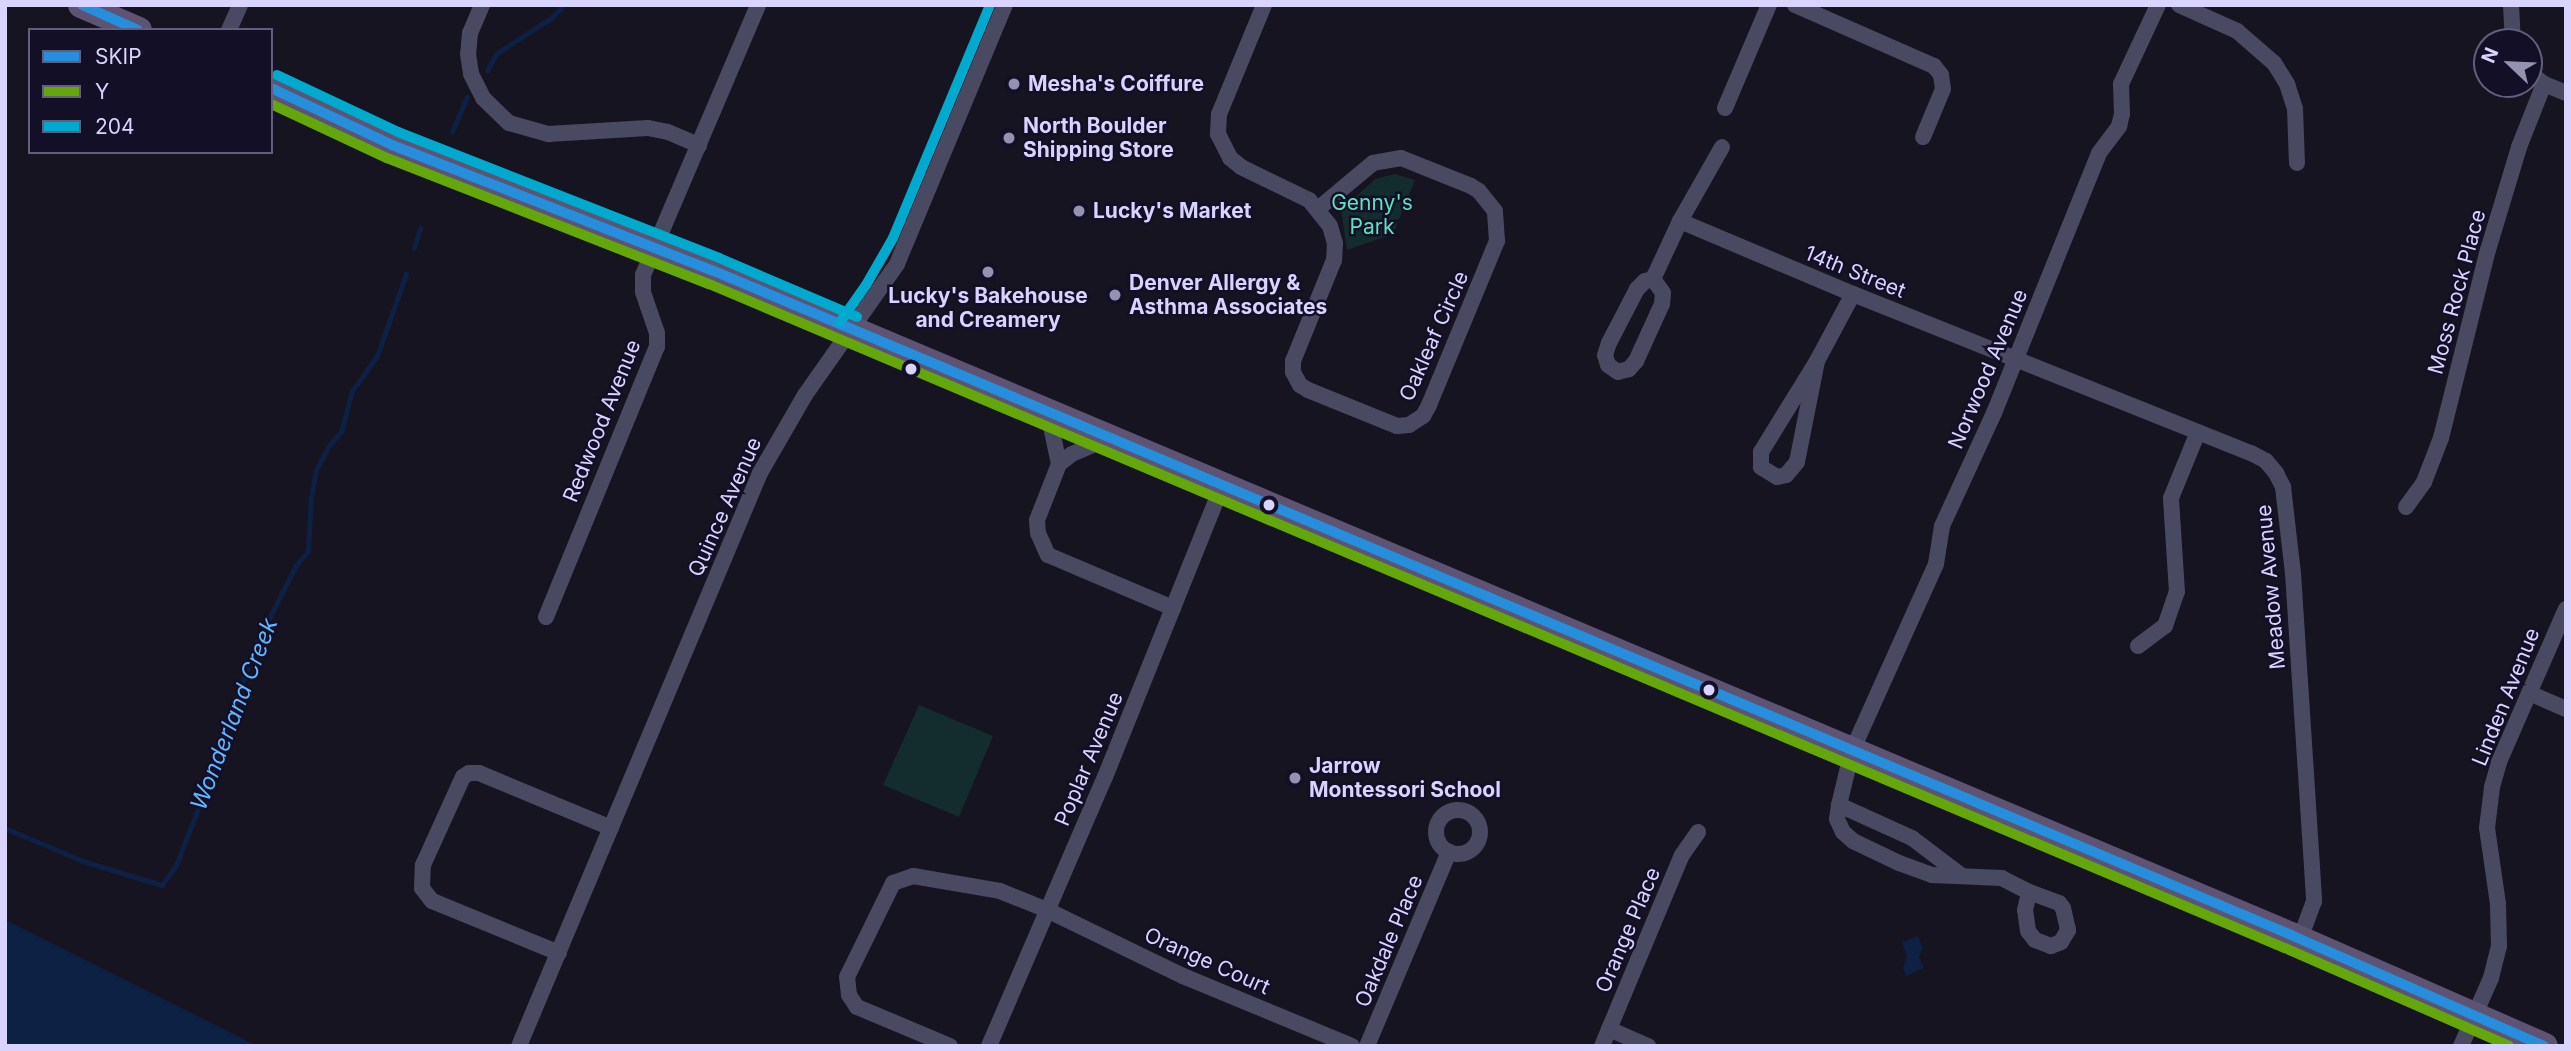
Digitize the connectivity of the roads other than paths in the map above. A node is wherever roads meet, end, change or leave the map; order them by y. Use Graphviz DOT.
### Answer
graph roads {
  1 [pos="81,5"];
  2 [pos="240,5"];
  3 [pos="482,5"];
  4 [pos="758,5"];
  5 [pos="1005,5"];
  6 [pos="1264,5"];
  7 [pos="1769,5"];
  8 [pos="1795,5"];
  9 [pos="2158,5"];
  10 [pos="2179,5"];
  11 [pos="2511,5"];
  12 [pos="1834,13"];
  13 [pos="134,28"];
  14 [pos="230,28"];
  15 [pos="2512,28"];
  16 [pos="2544,84"];
  17 [pos="273,89"];
  18 [pos="2566,93"];
  19 [pos="1725,108"];
  20 [pos="1923,137"];
  21 [pos="699,145"];
  22 [pos="1722,147"];
  23 [pos="2297,163"];
  24 [pos="1319,208"];
  25 [pos="1680,221"];
  26 [pos="654,248"];
  27 [pos="1653,279"];
  28 [pos="1853,295"];
  29 [pos="851,330"];
  30 [pos="2016,358"];
  31 [pos="1817,361"];
  32 [pos="1048,412"];
  33 [pos="2198,432"];
  34 [pos="1109,438"];
  35 [pos="1059,464"];
  36 [pos="1222,486"];
  37 [pos="2406,507"];
  38 [pos="1173,608"];
  39 [pos="2566,609"];
  40 [pos="545,617"];
  41 [pos="2138,646"];
  42 [pos="2529,692"];
  43 [pos="2566,709"];
  44 [pos="1852,751"];
  45 [pos="1839,805"];
  46 [pos="611,828"];
  47 [pos="1698,832"];
  48 [pos="1448,852"];
  49 [pos="1962,876"];
  50 [pos="2029,892"];
  51 [pos="1048,910"];
  52 [pos="2300,939"];
  53 [pos="559,953"];
  54 [pos="2473,1016"];
  55 [pos="1609,1029"];
  56 [pos="519,1046"];
  57 [pos="950,1046"];
  58 [pos="989,1046"];
  59 [pos="1352,1046"];
  60 [pos="1367,1046"];
  61 [pos="1602,1046"];
  62 [pos="1648,1046"];
  63 [pos="2461,1046"];
  64 [pos="2545,1046"];
  1 -- 13 [label="main road"];
  2 -- 14 [label="street"];
  3 -- 21 [label="street"];
  4 -- 21 [label="street, Redwood Avenue"];
  5 -- 29 [label="street, Quince Avenue"];
  6 -- 24 [label="street"];
  7 -- 19 [label="street"];
  8 -- 12 [label="street"];
  9 -- 30 [label="street, Norwood Avenue"];
  10 -- 23 [label="street"];
  11 -- 15 [label="street"];
  12 -- 20 [label="street"];
  16 -- 18 [label="street"];
  16 -- 37 [label="street, Moss Rock Place"];
  17 -- 26 [label="main road"];
  21 -- 26 [label="street, Redwood Avenue"];
  22 -- 25 [label="street"];
  24 -- 24 [label="street, Oakleaf Circle"];
  25 -- 27 [label="street"];
  25 -- 28 [label="street, 14th Street"];
  26 -- 29 [label="main road"];
  26 -- 40 [label="street, Redwood Avenue"];
  27 -- 27 [label="street"];
  28 -- 30 [label="street, 14th Street"];
  28 -- 31 [label="street"];
  29 -- 32 [label="main road"];
  29 -- 46 [label="street, Quince Avenue"];
  30 -- 33 [label="street, Meadow Avenue"];
  30 -- 44 [label="street, Norwood Avenue"];
  31 -- 31 [label="street"];
  32 -- 34 [label="main road"];
  32 -- 35 [label="street"];
  33 -- 41 [label="street"];
  33 -- 52 [label="street, Meadow Avenue"];
  34 -- 35 [label="street"];
  34 -- 36 [label="main road"];
  35 -- 38 [label="street"];
  36 -- 38 [label="street, Poplar Avenue"];
  36 -- 44 [label="main road"];
  38 -- 51 [label="street, Poplar Avenue"];
  39 -- 42 [label="street, Linden Avenue"];
  42 -- 43 [label="street"];
  42 -- 54 [label="street, Linden Avenue"];
  44 -- 45 [label="street, Norwood Avenue"];
  44 -- 52 [label="main road"];
  45 -- 49 [label="street"];
  45 -- 49 [label="street"];
  46 -- 53 [label="street, Quince Avenue"];
  46 -- 53 [label="street"];
  47 -- 55 [label="street, Orange Place"];
  48 -- 60 [label="street, Oakdale Place"];
  49 -- 50 [label="street"];
  51 -- 57 [label="street, Orange Court"];
  51 -- 58 [label="street, Poplar Avenue"];
  51 -- 59 [label="street, Orange Court"];
  52 -- 54 [label="main road"];
  53 -- 56 [label="street, Quince Avenue"];
  54 -- 63 [label="street, Linden Avenue"];
  54 -- 64 [label="main road"];
  55 -- 61 [label="street, Orange Place"];
  55 -- 62 [label="street"];
}
